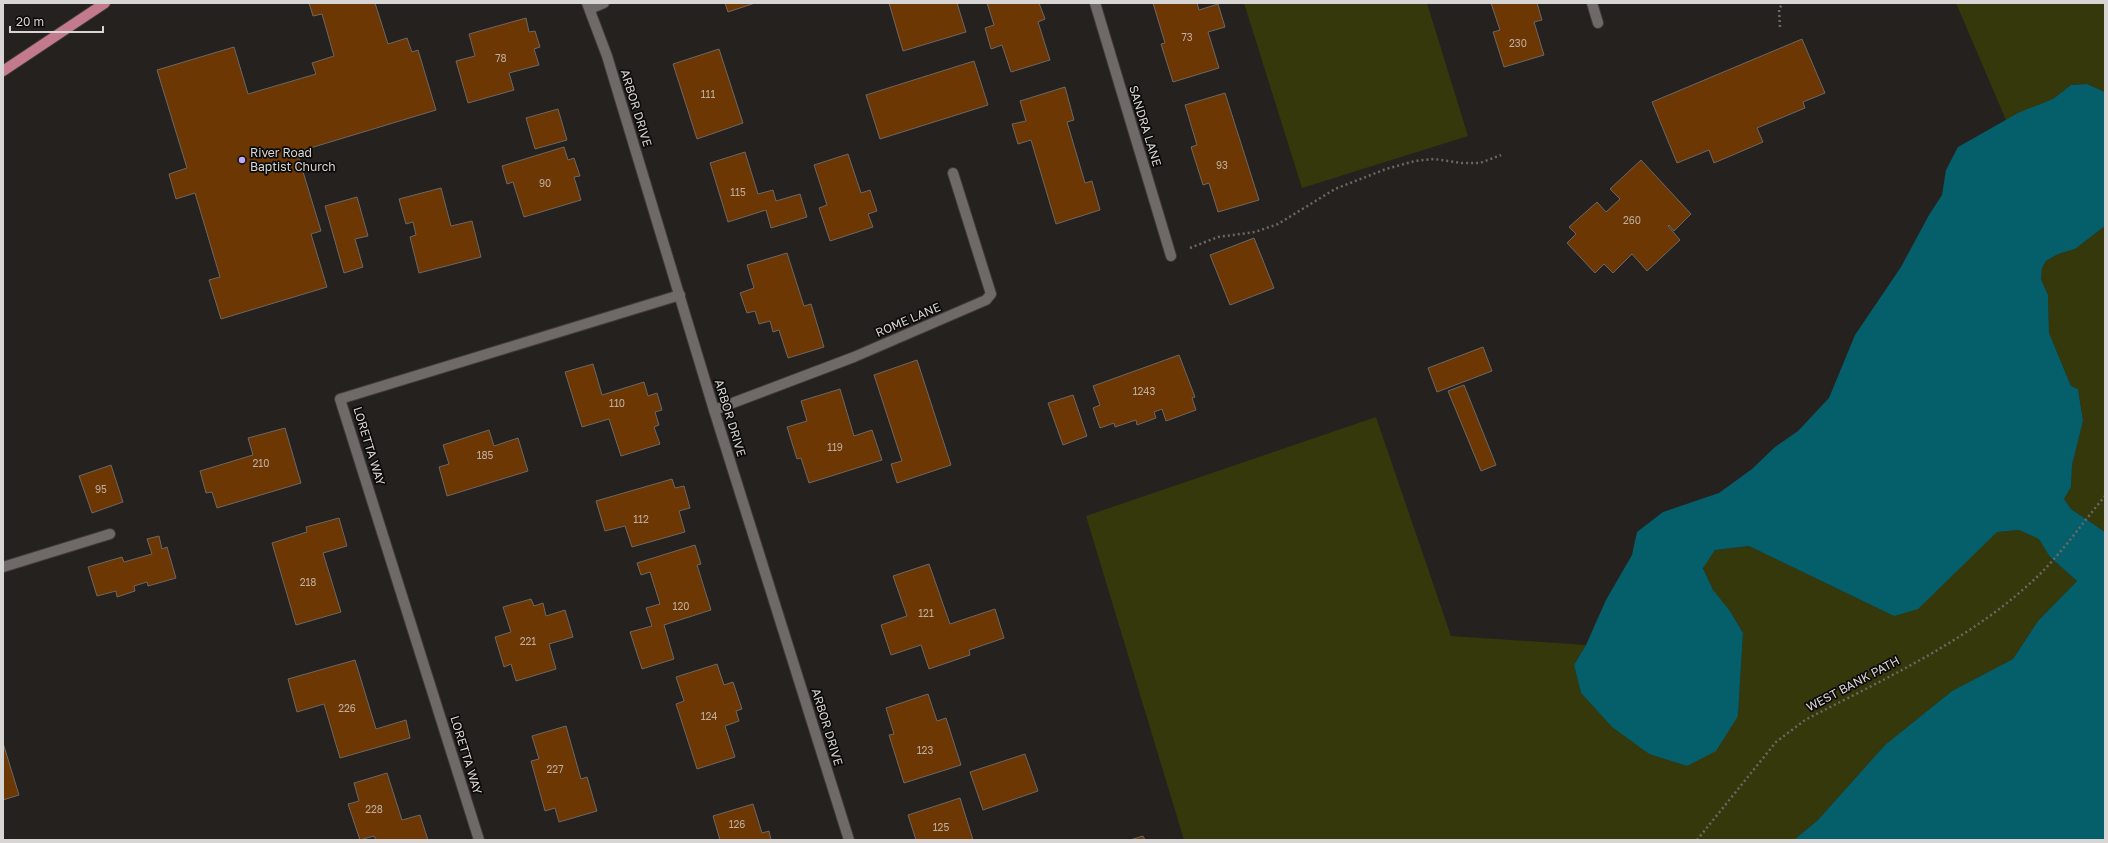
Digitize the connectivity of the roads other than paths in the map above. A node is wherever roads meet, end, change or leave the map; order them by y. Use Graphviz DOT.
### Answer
graph roads {
  1 [pos="105,3"];
  2 [pos="604,3"];
  3 [pos="1095,3"];
  4 [pos="1592,3"];
  5 [pos="588,6"];
  6 [pos="1598,23"];
  7 [pos="3,71"];
  8 [pos="953,174"];
  9 [pos="1171,256"];
  10 [pos="680,296"];
  11 [pos="714,410"];
  12 [pos="110,534"];
  13 [pos="3,567"];
  14 [pos="479,840"];
  15 [pos="849,840"];
  1 -- 7 [label="main road"];
  2 -- 5 [label="street"];
  3 -- 9 [label="street, SANDRA LANE"];
  4 -- 6 [label="street"];
  5 -- 10 [label="street, ARBOR DRIVE"];
  8 -- 11 [label="street, ROME LANE"];
  10 -- 11 [label="street, ARBOR DRIVE"];
  10 -- 14 [label="street, LORETTA WAY"];
  11 -- 15 [label="street, ARBOR DRIVE"];
  12 -- 13 [label="street"];
}
